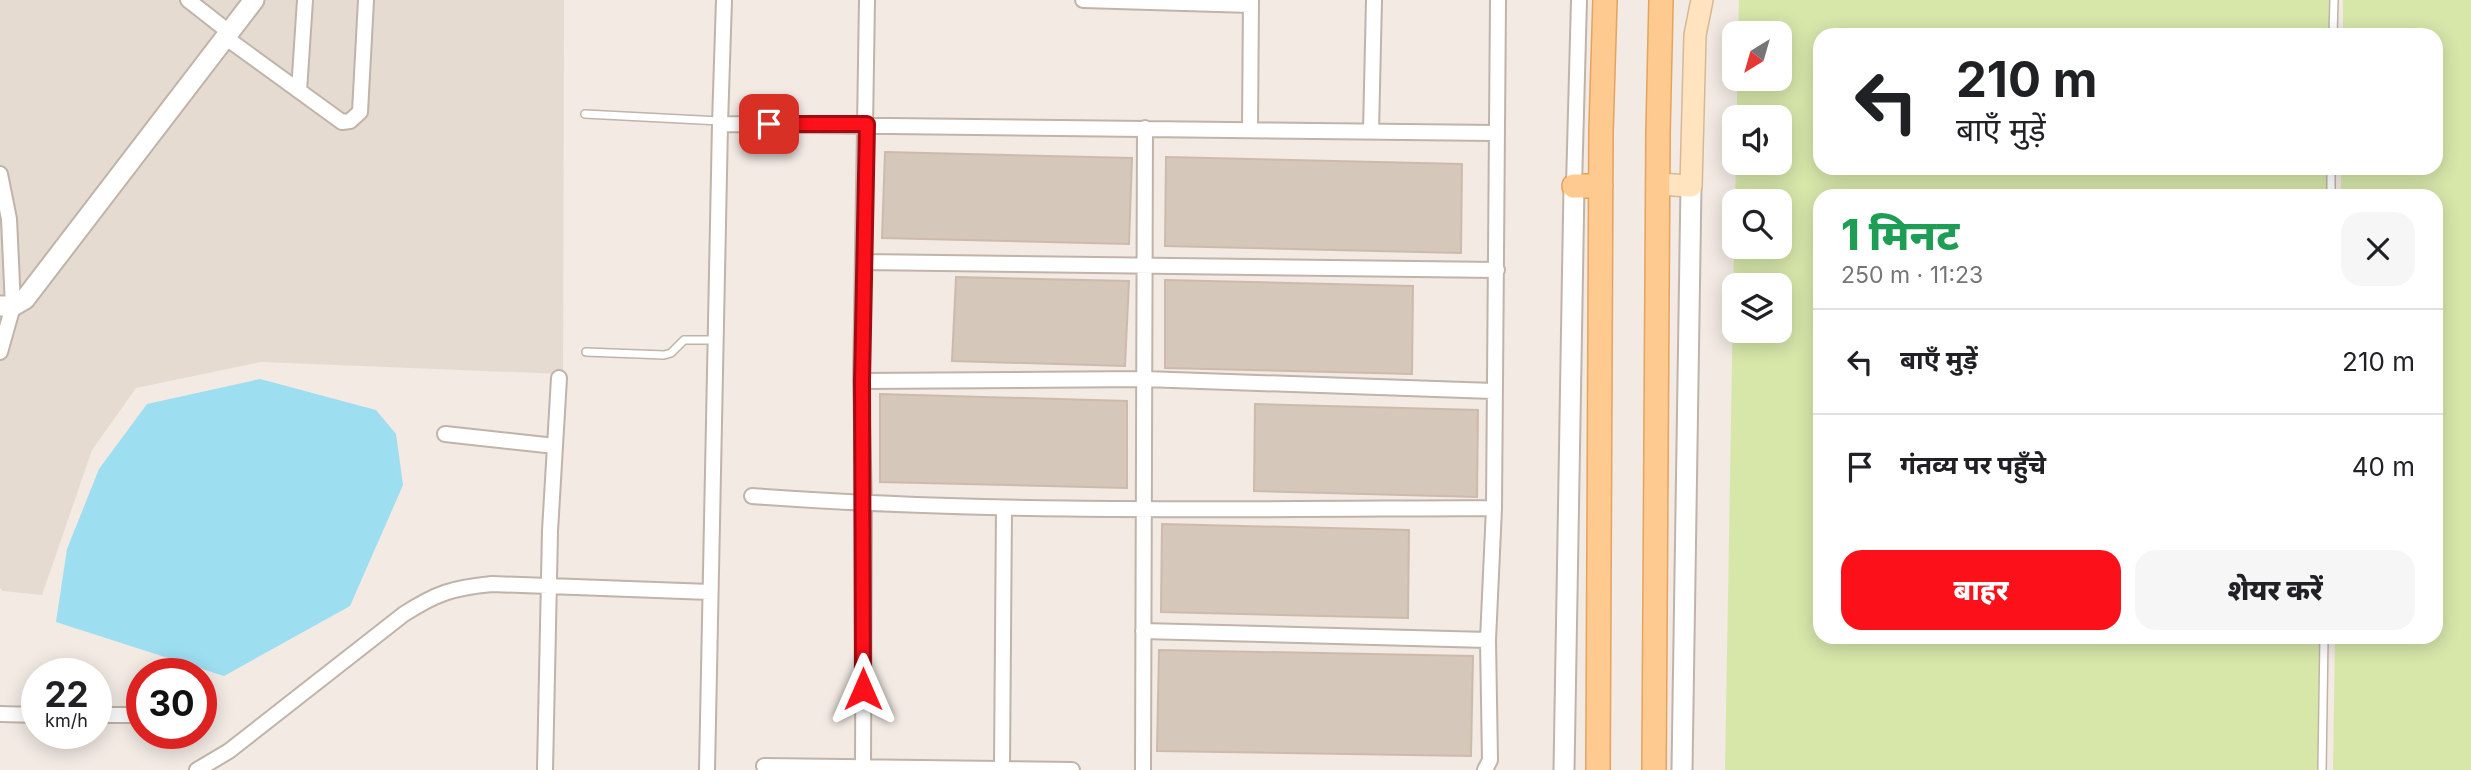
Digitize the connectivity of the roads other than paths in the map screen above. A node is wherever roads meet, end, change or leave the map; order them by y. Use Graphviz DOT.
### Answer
graph roads {
  1 [pos="188,0"];
  2 [pos="254,0"];
  3 [pos="305,0"];
  4 [pos="366,0"];
  5 [pos="724,0"];
  6 [pos="867,0"];
  7 [pos="1083,0"];
  8 [pos="1374,0"];
  9 [pos="1498,0"];
  10 [pos="1579,0"];
  11 [pos="1605,0"];
  12 [pos="1661,0"];
  13 [pos="1702,0"];
  14 [pos="2334,0"];
  15 [pos="1251,2"];
  16 [pos="2333,28"];
  17 [pos="227,35"];
  18 [pos="299,91"];
  19 [pos="585,114"];
  20 [pos="720,122"];
  21 [pos="867,124"];
  22 [pos="1145,128"];
  23 [pos="1250,130"];
  24 [pos="1371,131"];
  25 [pos="1495,133"];
  26 [pos="0,174"];
  27 [pos="1657,184"];
  28 [pos="1574,186"];
  29 [pos="1601,186"];
  30 [pos="1691,186"];
  31 [pos="864,262"];
  32 [pos="1144,266"];
  33 [pos="1497,271"];
  34 [pos="7,306"];
  35 [pos="715,340"];
  36 [pos="0,352"];
  37 [pos="586,352"];
  38 [pos="559,378"];
  39 [pos="1144,379"];
  40 [pos="862,381"];
  41 [pos="1493,391"];
  42 [pos="445,434"];
  43 [pos="555,446"];
  44 [pos="752,496"];
  45 [pos="864,504"];
  46 [pos="1004,508"];
  47 [pos="1494,508"];
  48 [pos="1144,510"];
  49 [pos="548,586"];
  50 [pos="710,592"];
  51 [pos="1143,631"];
  52 [pos="1488,640"];
  53 [pos="2324,644"];
  54 [pos="0,715"];
  55 [pos="21,715"];
  56 [pos="764,766"];
  57 [pos="1002,767"];
  58 [pos="863,768"];
  59 [pos="197,770"];
  60 [pos="545,770"];
  61 [pos="707,770"];
  62 [pos="1072,770"];
  63 [pos="1143,770"];
  64 [pos="1485,770"];
  65 [pos="1564,770"];
  66 [pos="1598,770"];
  67 [pos="1654,770"];
  68 [pos="1682,770"];
  69 [pos="2322,770"];
  1 -- 17 [label="street"];
  2 -- 17 [label="street"];
  3 -- 18 [label="street"];
  4 -- 18 [label="street"];
  5 -- 20 [label="street"];
  6 -- 21 [label="street"];
  7 -- 15 [label="street"];
  8 -- 24 [label="street"];
  9 -- 25 [label="street"];
  10 -- 28 [label="street"];
  11 -- 29 [label="main road"];
  12 -- 27 [label="main road"];
  13 -- 30 [label="main road"];
  14 -- 16 [label="lane"];
  15 -- 23 [label="street"];
  17 -- 18 [label="street"];
  17 -- 34 [label="street"];
  19 -- 20 [label="lane"];
  20 -- 21 [label="street"];
  20 -- 35 [label="street"];
  21 -- 22 [label="street"];
  21 -- 31 [label="street"];
  22 -- 23 [label="street"];
  22 -- 32 [label="street"];
  23 -- 24 [label="street"];
  24 -- 25 [label="street"];
  25 -- 33 [label="street"];
  26 -- 34 [label="street"];
  27 -- 30 [label="main road"];
  27 -- 67 [label="main road"];
  28 -- 29 [label="main road"];
  28 -- 65 [label="street"];
  29 -- 66 [label="main road"];
  30 -- 68 [label="street"];
  31 -- 32 [label="street"];
  31 -- 40 [label="street"];
  32 -- 33 [label="street"];
  32 -- 39 [label="street"];
  33 -- 41 [label="street"];
  34 -- 36 [label="street"];
  35 -- 37 [label="lane"];
  35 -- 50 [label="street"];
  38 -- 43 [label="street"];
  39 -- 40 [label="street"];
  39 -- 41 [label="street"];
  39 -- 48 [label="street"];
  40 -- 45 [label="street"];
  41 -- 47 [label="street"];
  42 -- 43 [label="street"];
  43 -- 49 [label="street"];
  44 -- 45 [label="street"];
  45 -- 46 [label="street"];
  45 -- 58 [label="street"];
  46 -- 48 [label="street"];
  46 -- 57 [label="street"];
  47 -- 48 [label="street"];
  47 -- 52 [label="street"];
  48 -- 51 [label="street"];
  49 -- 50 [label="street"];
  49 -- 59 [label="street"];
  49 -- 60 [label="street"];
  50 -- 61 [label="street"];
  51 -- 52 [label="street"];
  51 -- 63 [label="street"];
  52 -- 64 [label="street"];
  53 -- 69 [label="lane"];
  54 -- 55 [label="street"];
  56 -- 58 [label="street"];
  57 -- 58 [label="street"];
  57 -- 62 [label="street"];
}
